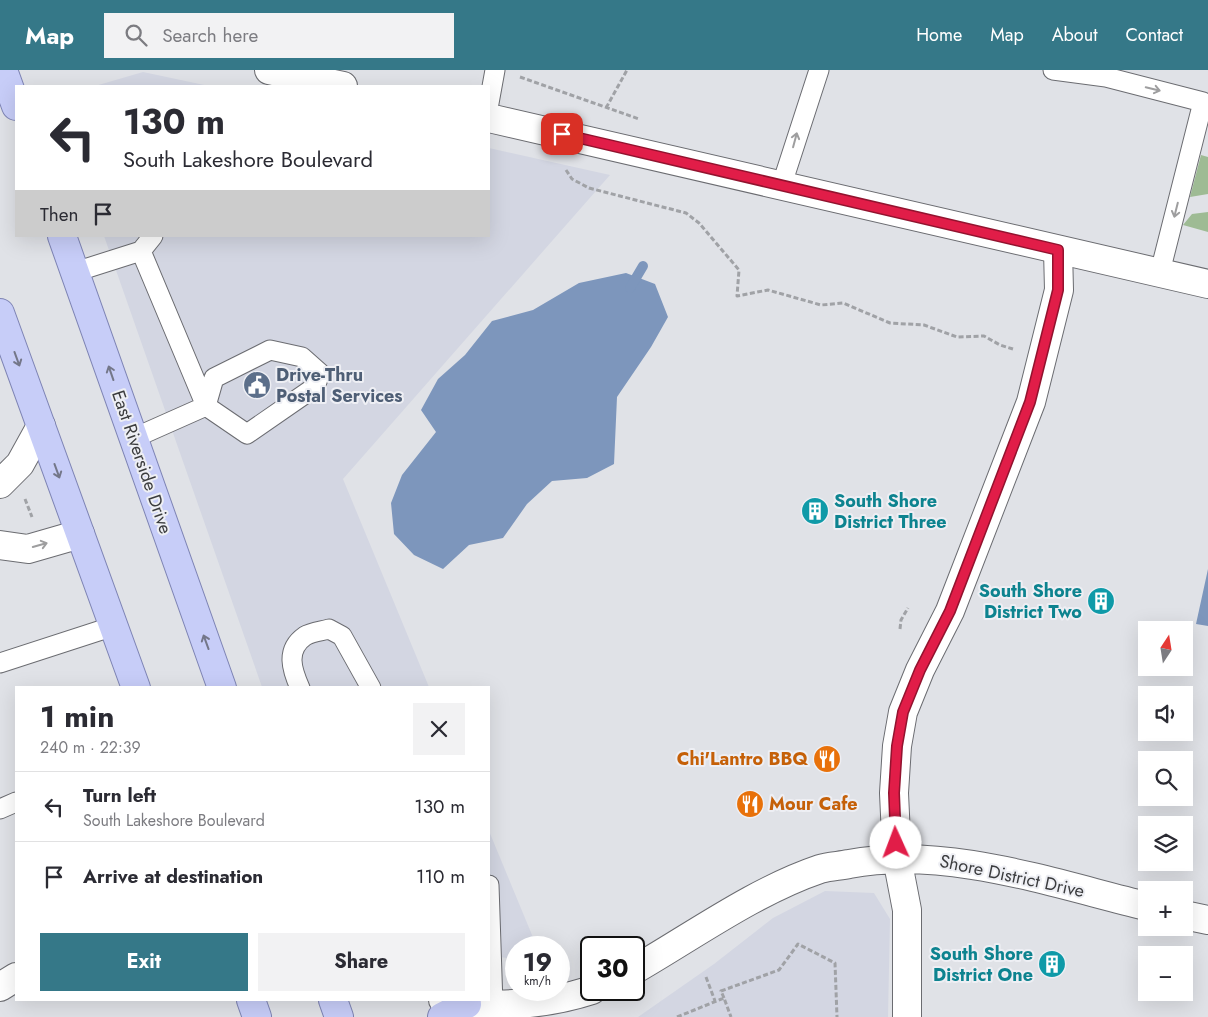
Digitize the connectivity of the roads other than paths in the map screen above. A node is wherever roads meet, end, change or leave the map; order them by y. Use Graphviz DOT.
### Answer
graph roads {
  1 [pos="3,70"];
  2 [pos="495,70"];
  3 [pos="819,70"];
  4 [pos="1053,70"];
  5 [pos="1106,74"];
  6 [pos="276,76"];
  7 [pos="336,85"];
  8 [pos="490,98"];
  9 [pos="15,103"];
  10 [pos="490,118"];
  11 [pos="782,184"];
  12 [pos="62,237"];
  13 [pos="152,237"];
  14 [pos="1058,250"];
  15 [pos="141,251"];
  16 [pos="75,272"];
  17 [pos="1160,272"];
  18 [pos="1208,284"];
  19 [pos="0,313"];
  20 [pos="206,406"];
  21 [pos="41,426"];
  22 [pos="134,438"];
  23 [pos="0,484"];
  24 [pos="80,534"];
  25 [pos="0,545"];
  26 [pos="114,626"];
  27 [pos="0,663"];
  28 [pos="135,686"];
  29 [pos="221,686"];
  30 [pos="299,686"];
  31 [pos="370,686"];
  32 [pos="897,858"];
  33 [pos="1138,904"];
  34 [pos="1193,916"];
  35 [pos="1208,920"];
  36 [pos="645,964"];
  37 [pos="15,978"];
  38 [pos="0,987"];
  39 [pos="580,993"];
  40 [pos="251,1001"];
  41 [pos="333,1001"];
  42 [pos="468,1003"];
  43 [pos="258,1017"];
  44 [pos="339,1017"];
  45 [pos="442,1017"];
  46 [pos="907,1017"];
  1 -- 9 [label="main road"];
  2 -- 8 [label="lane"];
  11 -- 3 [label="lane, one-way"];
  4 -- 5 [label="lane"];
  5 -- 17 [label="lane, one-way"];
  6 -- 7 [label="street"];
  10 -- 11 [label="street"];
  11 -- 14 [label="street"];
  12 -- 16 [label="main road, East Riverside Drive"];
  13 -- 15 [label="lane"];
  14 -- 17 [label="street"];
  14 -- 32 [label="street"];
  15 -- 16 [label="lane"];
  15 -- 20 [label="lane"];
  22 -- 16 [label="main road, East Riverside Drive, one-way"];
  17 -- 18 [label="street"];
  19 -- 21 [label="main road, one-way"];
  20 -- 20 [label="lane"];
  20 -- 22 [label="lane"];
  21 -- 23 [label="street"];
  21 -- 24 [label="main road, one-way"];
  29 -- 22 [label="main road, East Riverside Drive, one-way"];
  25 -- 24 [label="street, one-way"];
  24 -- 26 [label="main road"];
  26 -- 27 [label="lane"];
  26 -- 28 [label="main road"];
  30 -- 31 [label="lane"];
  32 -- 33 [label="street, Shore District Drive"];
  32 -- 36 [label="street, Shore District Drive"];
  32 -- 46 [label="street"];
  34 -- 35 [label="street"];
  37 -- 38 [label="street"];
  39 -- 42 [label="street"];
  40 -- 43 [label="main road"];
  41 -- 44 [label="main road"];
  42 -- 45 [label="main road"];
}
